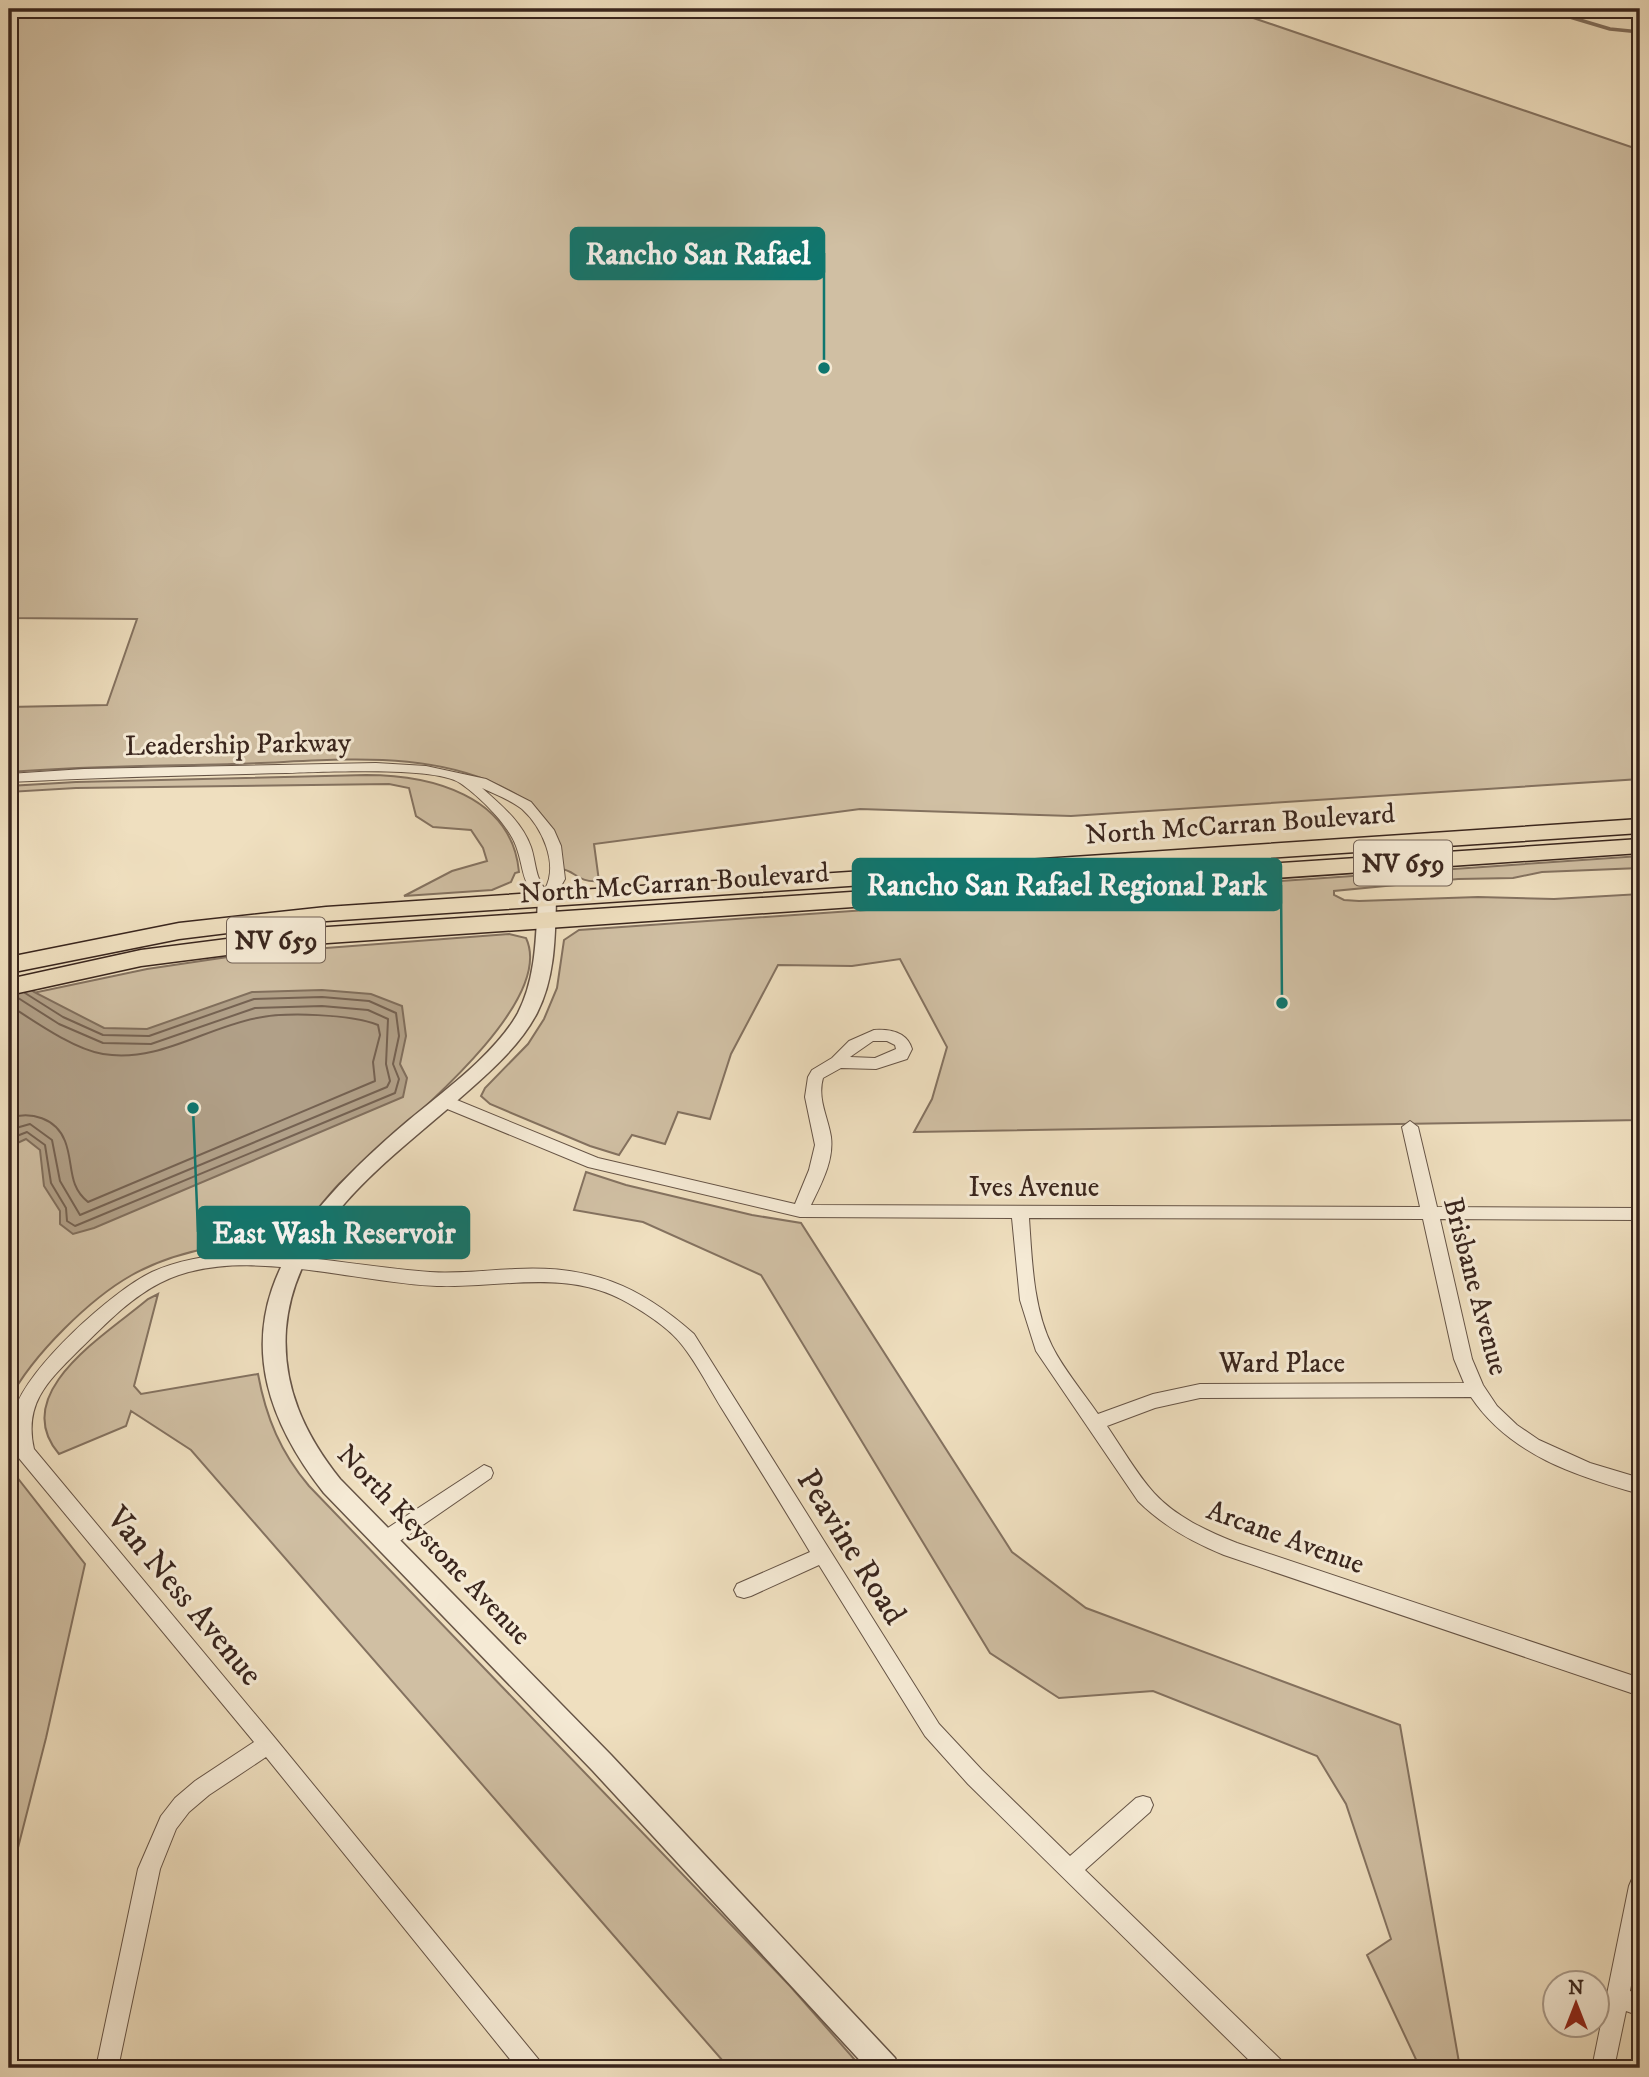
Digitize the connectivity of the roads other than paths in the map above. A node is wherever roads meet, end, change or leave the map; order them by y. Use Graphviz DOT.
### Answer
graph roads {
  1 [pos="9,778"];
  2 [pos="467,781"];
  3 [pos="1640,826"];
  4 [pos="1496,846"];
  5 [pos="1640,846"];
  6 [pos="546,910"];
  7 [pos="9,965"];
  8 [pos="9,987"];
  9 [pos="839,1062"];
  10 [pos="446,1102"];
  11 [pos="1410,1127"];
  12 [pos="800,1210"];
  13 [pos="1020,1213"];
  14 [pos="1430,1214"];
  15 [pos="1640,1214"];
  16 [pos="291,1264"];
  17 [pos="1475,1390"];
  18 [pos="1094,1423"];
  19 [pos="484,1473"];
  20 [pos="1640,1486"];
  21 [pos="384,1541"];
  22 [pos="822,1555"];
  23 [pos="744,1590"];
  24 [pos="1640,1686"];
  25 [pos="268,1744"];
  26 [pos="1143,1805"];
  27 [pos="1069,1870"];
  28 [pos="1640,1886"];
  29 [pos="1617,1997"];
  30 [pos="1640,2005"];
  31 [pos="107,2068"];
  32 [pos="531,2068"];
  33 [pos="885,2068"];
  34 [pos="1273,2068"];
  35 [pos="1603,2068"];
  1 -- 2 [label="street, Leadership Parkway"];
  2 -- 6 [label="street, Leadership Parkway"];
  2 -- 6 [label="street, Leadership Parkway"];
  3 -- 4 [label="main road, North McCarran Boulevard / NV 659"];
  4 -- 5 [label="main road, North McCarran Boulevard / NV 659"];
  4 -- 6 [label="main road, North McCarran Boulevard / NV 659"];
  6 -- 7 [label="main road, North McCarran Boulevard / NV 659"];
  6 -- 8 [label="main road, North McCarran Boulevard / NV 659"];
  6 -- 10 [label="street, North Keystone Avenue"];
  9 -- 12 [label="street"];
  10 -- 12 [label="street, Ives Avenue"];
  10 -- 16 [label="street, North Keystone Avenue"];
  11 -- 14 [label="street, Brisbane Avenue"];
  12 -- 13 [label="street, Ives Avenue"];
  13 -- 14 [label="street, Ives Avenue"];
  13 -- 18 [label="street, Arcane Avenue"];
  14 -- 15 [label="street, Ives Avenue"];
  14 -- 17 [label="street, Brisbane Avenue"];
  16 -- 21 [label="street, North Keystone Avenue"];
  16 -- 22 [label="street, Peavine Road"];
  16 -- 25 [label="street, Van Ness Avenue"];
  17 -- 18 [label="street, Ward Place"];
  17 -- 20 [label="street, Brisbane Avenue"];
  18 -- 24 [label="street, Arcane Avenue"];
  19 -- 21 [label="street"];
  21 -- 33 [label="street, North Keystone Avenue"];
  22 -- 23 [label="street"];
  22 -- 27 [label="street, Peavine Road"];
  25 -- 31 [label="street"];
  25 -- 32 [label="street, Van Ness Avenue"];
  26 -- 27 [label="street"];
  27 -- 34 [label="street, Peavine Road"];
  28 -- 29 [label="street"];
  29 -- 30 [label="street"];
  29 -- 35 [label="street"];
}
